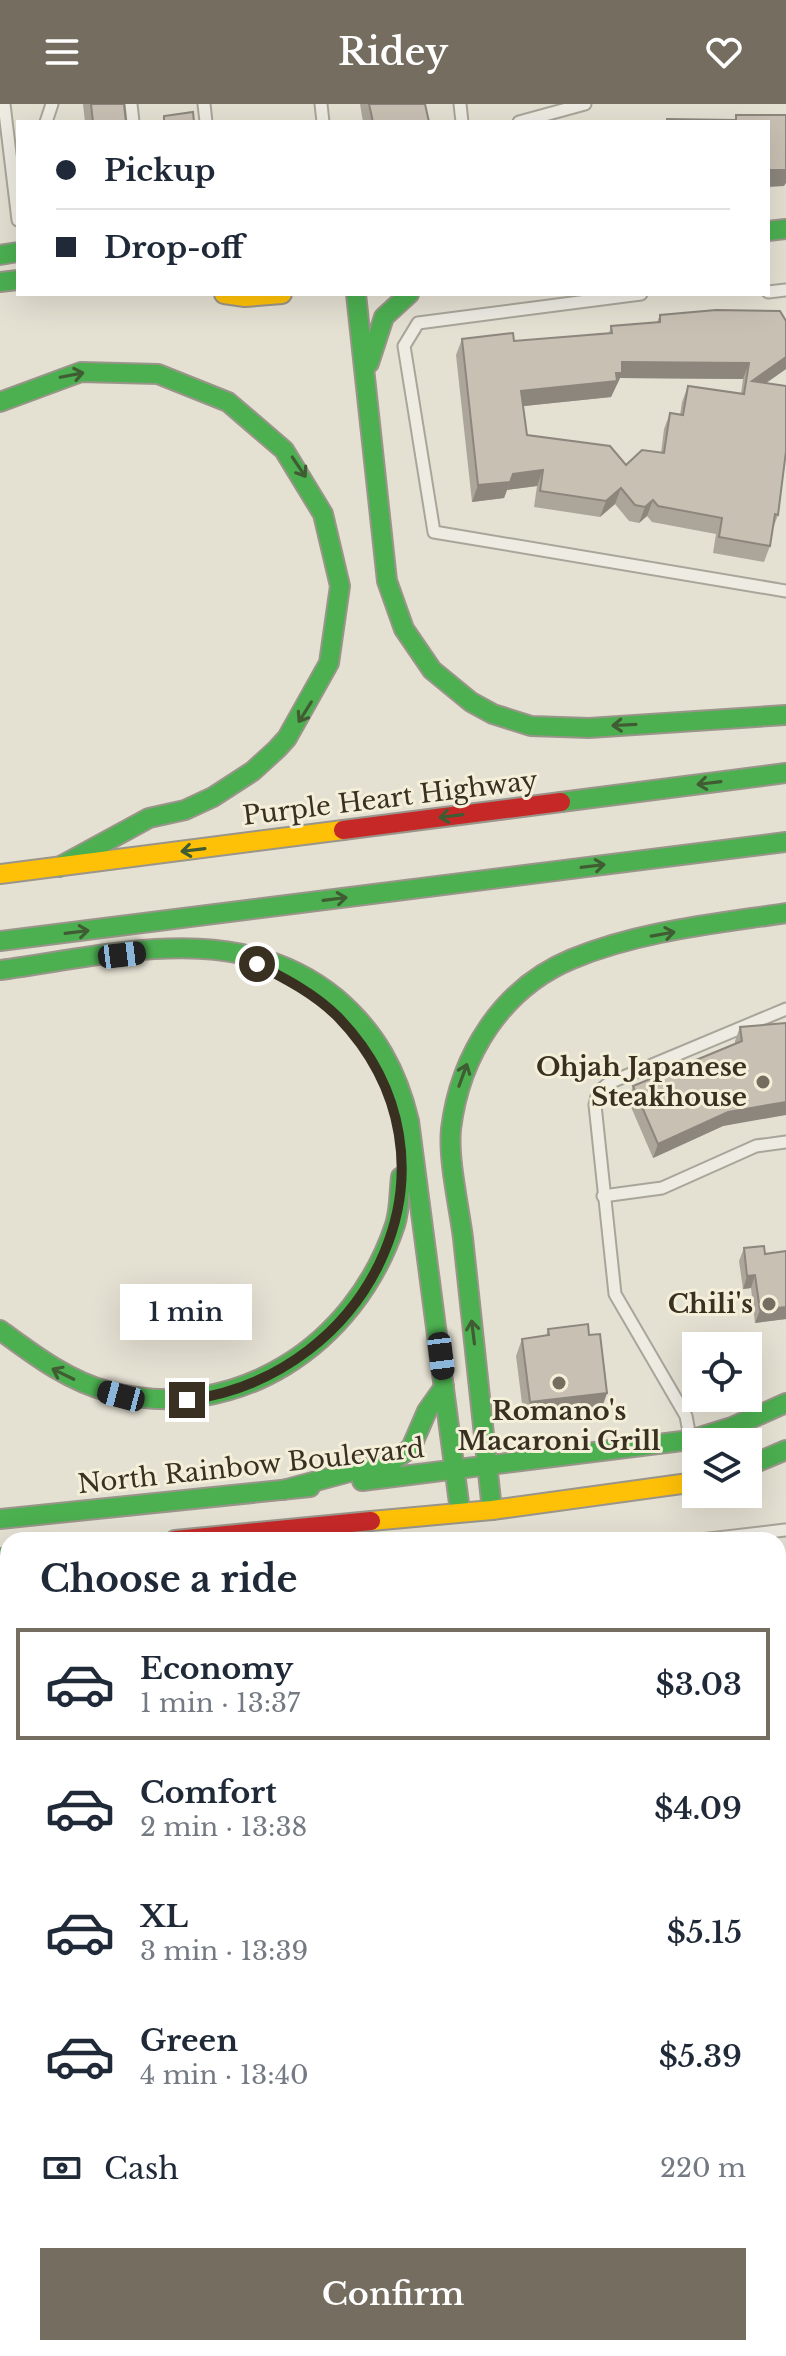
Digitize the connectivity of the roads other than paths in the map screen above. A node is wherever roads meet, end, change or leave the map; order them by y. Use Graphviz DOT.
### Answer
graph roads {
  1 [pos="4,104"];
  2 [pos="585,104"];
  3 [pos="526,120"];
  4 [pos="13,138"];
  5 [pos="16,190"];
  6 [pos="0,192"];
  7 [pos="356,296"];
  8 [pos="407,296"];
  9 [pos="626,296"];
  10 [pos="365,369"];
  11 [pos="0,402"];
  12 [pos="786,591"];
  13 [pos="786,715"];
  14 [pos="786,773"];
  15 [pos="786,842"];
  16 [pos="59,867"];
  17 [pos="0,874"];
  18 [pos="786,913"];
  19 [pos="0,941"];
  20 [pos="221,950"];
  21 [pos="0,970"];
  22 [pos="786,1009"];
  23 [pos="786,1142"];
  24 [pos="603,1196"];
  25 [pos="0,1330"];
  26 [pos="444,1387"];
  27 [pos="786,1403"];
  28 [pos="688,1428"];
  29 [pos="729,1428"];
  30 [pos="682,1441"];
  31 [pos="786,1450"];
  32 [pos="762,1460"];
  33 [pos="490,1465"];
  34 [pos="456,1469"];
  35 [pos="682,1484"];
  36 [pos="283,1490"];
  37 [pos="492,1510"];
  38 [pos="460,1511"];
  39 [pos="0,1519"];
  40 [pos="262,1532"];
  1 -- 4 [label="lane"];
  2 -- 3 [label="lane"];
  4 -- 5 [label="lane"];
  5 -- 6 [label="lane"];
  7 -- 10 [label="main road"];
  8 -- 10 [label="main road"];
  9 -- 12 [label="lane"];
  13 -- 10 [label="main road, one-way"];
  11 -- 16 [label="main road, one-way"];
  14 -- 16 [label="main road, Purple Heart Highway, one-way"];
  19 -- 15 [label="main road, one-way"];
  16 -- 17 [label="main road, Purple Heart Highway"];
  33 -- 18 [label="main road, one-way"];
  20 -- 21 [label="main road"];
  20 -- 25 [label="main road, one-way"];
  20 -- 26 [label="main road"];
  22 -- 24 [label="lane"];
  23 -- 24 [label="lane"];
  24 -- 28 [label="lane"];
  26 -- 34 [label="main road"];
  26 -- 36 [label="main road"];
  27 -- 29 [label="main road, North Rainbow Boulevard"];
  30 -- 33 [label="main road, North Rainbow Boulevard"];
  31 -- 32 [label="main road"];
  33 -- 34 [label="main road, North Rainbow Boulevard"];
  33 -- 37 [label="main road"];
  34 -- 36 [label="main road, North Rainbow Boulevard"];
  34 -- 38 [label="main road"];
  35 -- 37 [label="main road"];
  36 -- 39 [label="main road, North Rainbow Boulevard"];
  37 -- 38 [label="main road"];
  38 -- 40 [label="main road"];
}
